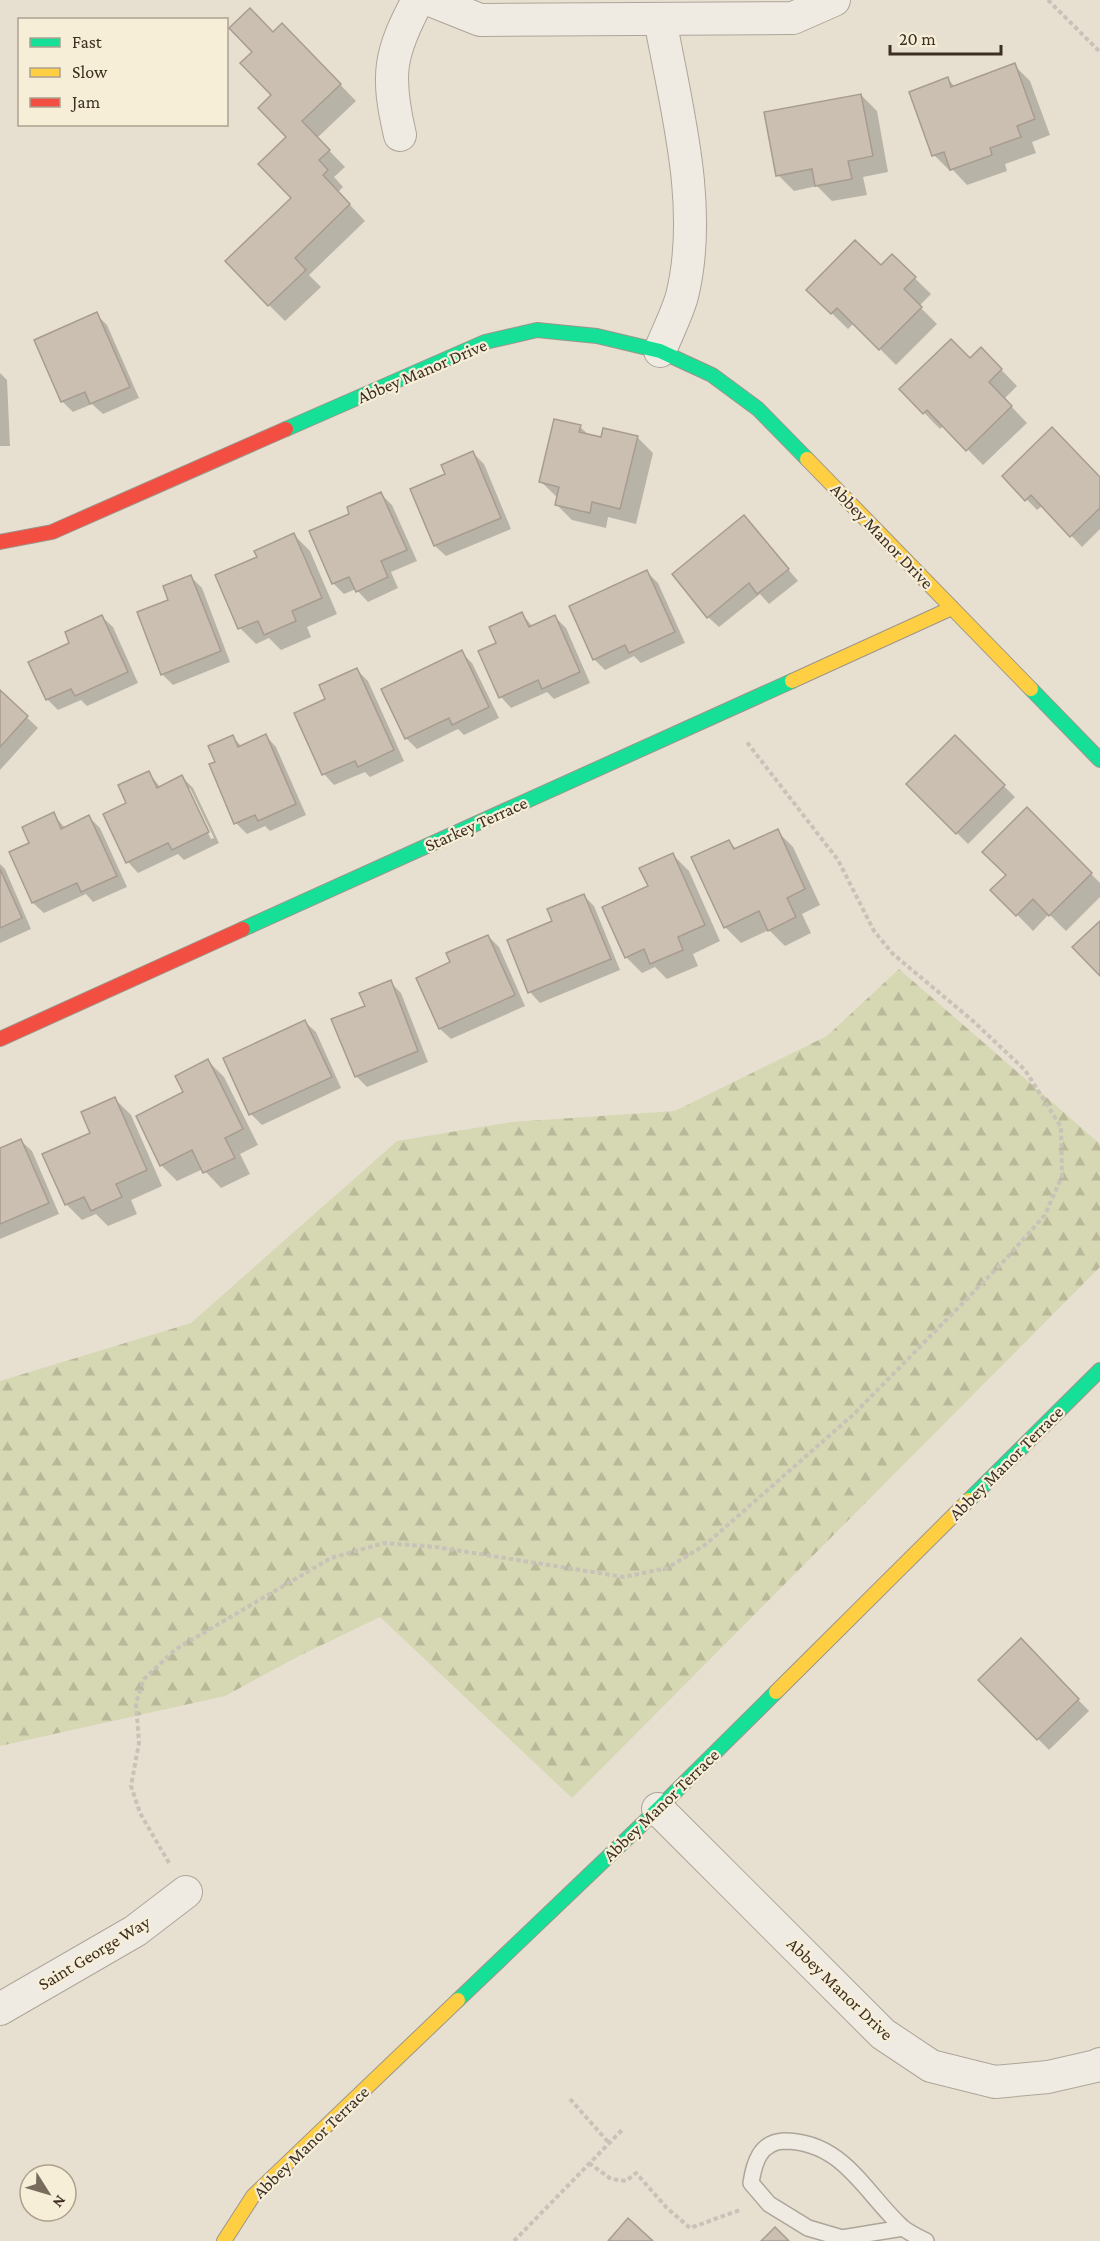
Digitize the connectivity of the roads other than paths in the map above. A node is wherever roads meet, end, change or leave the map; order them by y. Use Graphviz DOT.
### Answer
graph roads {
  1 [pos="418,0"];
  2 [pos="430,0"];
  3 [pos="834,0"];
  4 [pos="660,19"];
  5 [pos="400,135"];
  6 [pos="660,351"];
  7 [pos="0,542"];
  8 [pos="952,608"];
  9 [pos="1100,760"];
  10 [pos="0,1039"];
  11 [pos="1100,1370"];
  12 [pos="658,1809"];
  13 [pos="186,1892"];
  14 [pos="0,2009"];
  15 [pos="1100,2064"];
  16 [pos="903,2228"];
  17 [pos="224,2241"];
  18 [pos="926,2241"];
  1 -- 5 [label="street"];
  2 -- 4 [label="street"];
  3 -- 4 [label="street"];
  4 -- 6 [label="street"];
  6 -- 7 [label="street, Abbey Manor Drive"];
  6 -- 8 [label="street, Abbey Manor Drive"];
  8 -- 9 [label="street, Abbey Manor Drive"];
  8 -- 10 [label="street, Starkey Terrace"];
  11 -- 12 [label="street, Abbey Manor Terrace"];
  12 -- 15 [label="street, Abbey Manor Drive"];
  12 -- 17 [label="street, Abbey Manor Terrace"];
  13 -- 14 [label="street, Saint George Way"];
  16 -- 16 [label="lane"];
  16 -- 18 [label="lane"];
}
